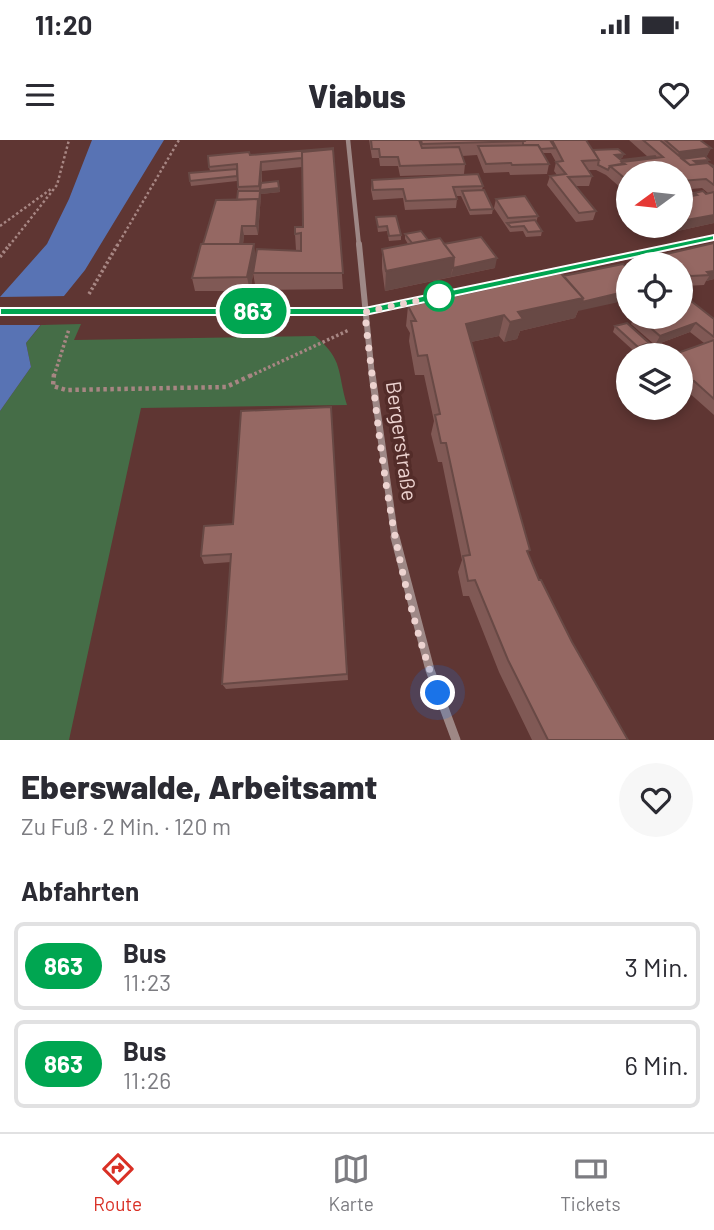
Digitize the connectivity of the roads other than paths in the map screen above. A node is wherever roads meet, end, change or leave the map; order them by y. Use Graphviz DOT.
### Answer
graph roads {
  1 [pos="348,140"];
  2 [pos="714,237"];
  3 [pos="0,311"];
  4 [pos="365,312"];
  5 [pos="456,740"];
  1 -- 4 [label="street, Bergerstraße"];
  2 -- 4 [label="street"];
  3 -- 4 [label="street, bridge"];
  4 -- 5 [label="street, Bergerstraße"];
}
